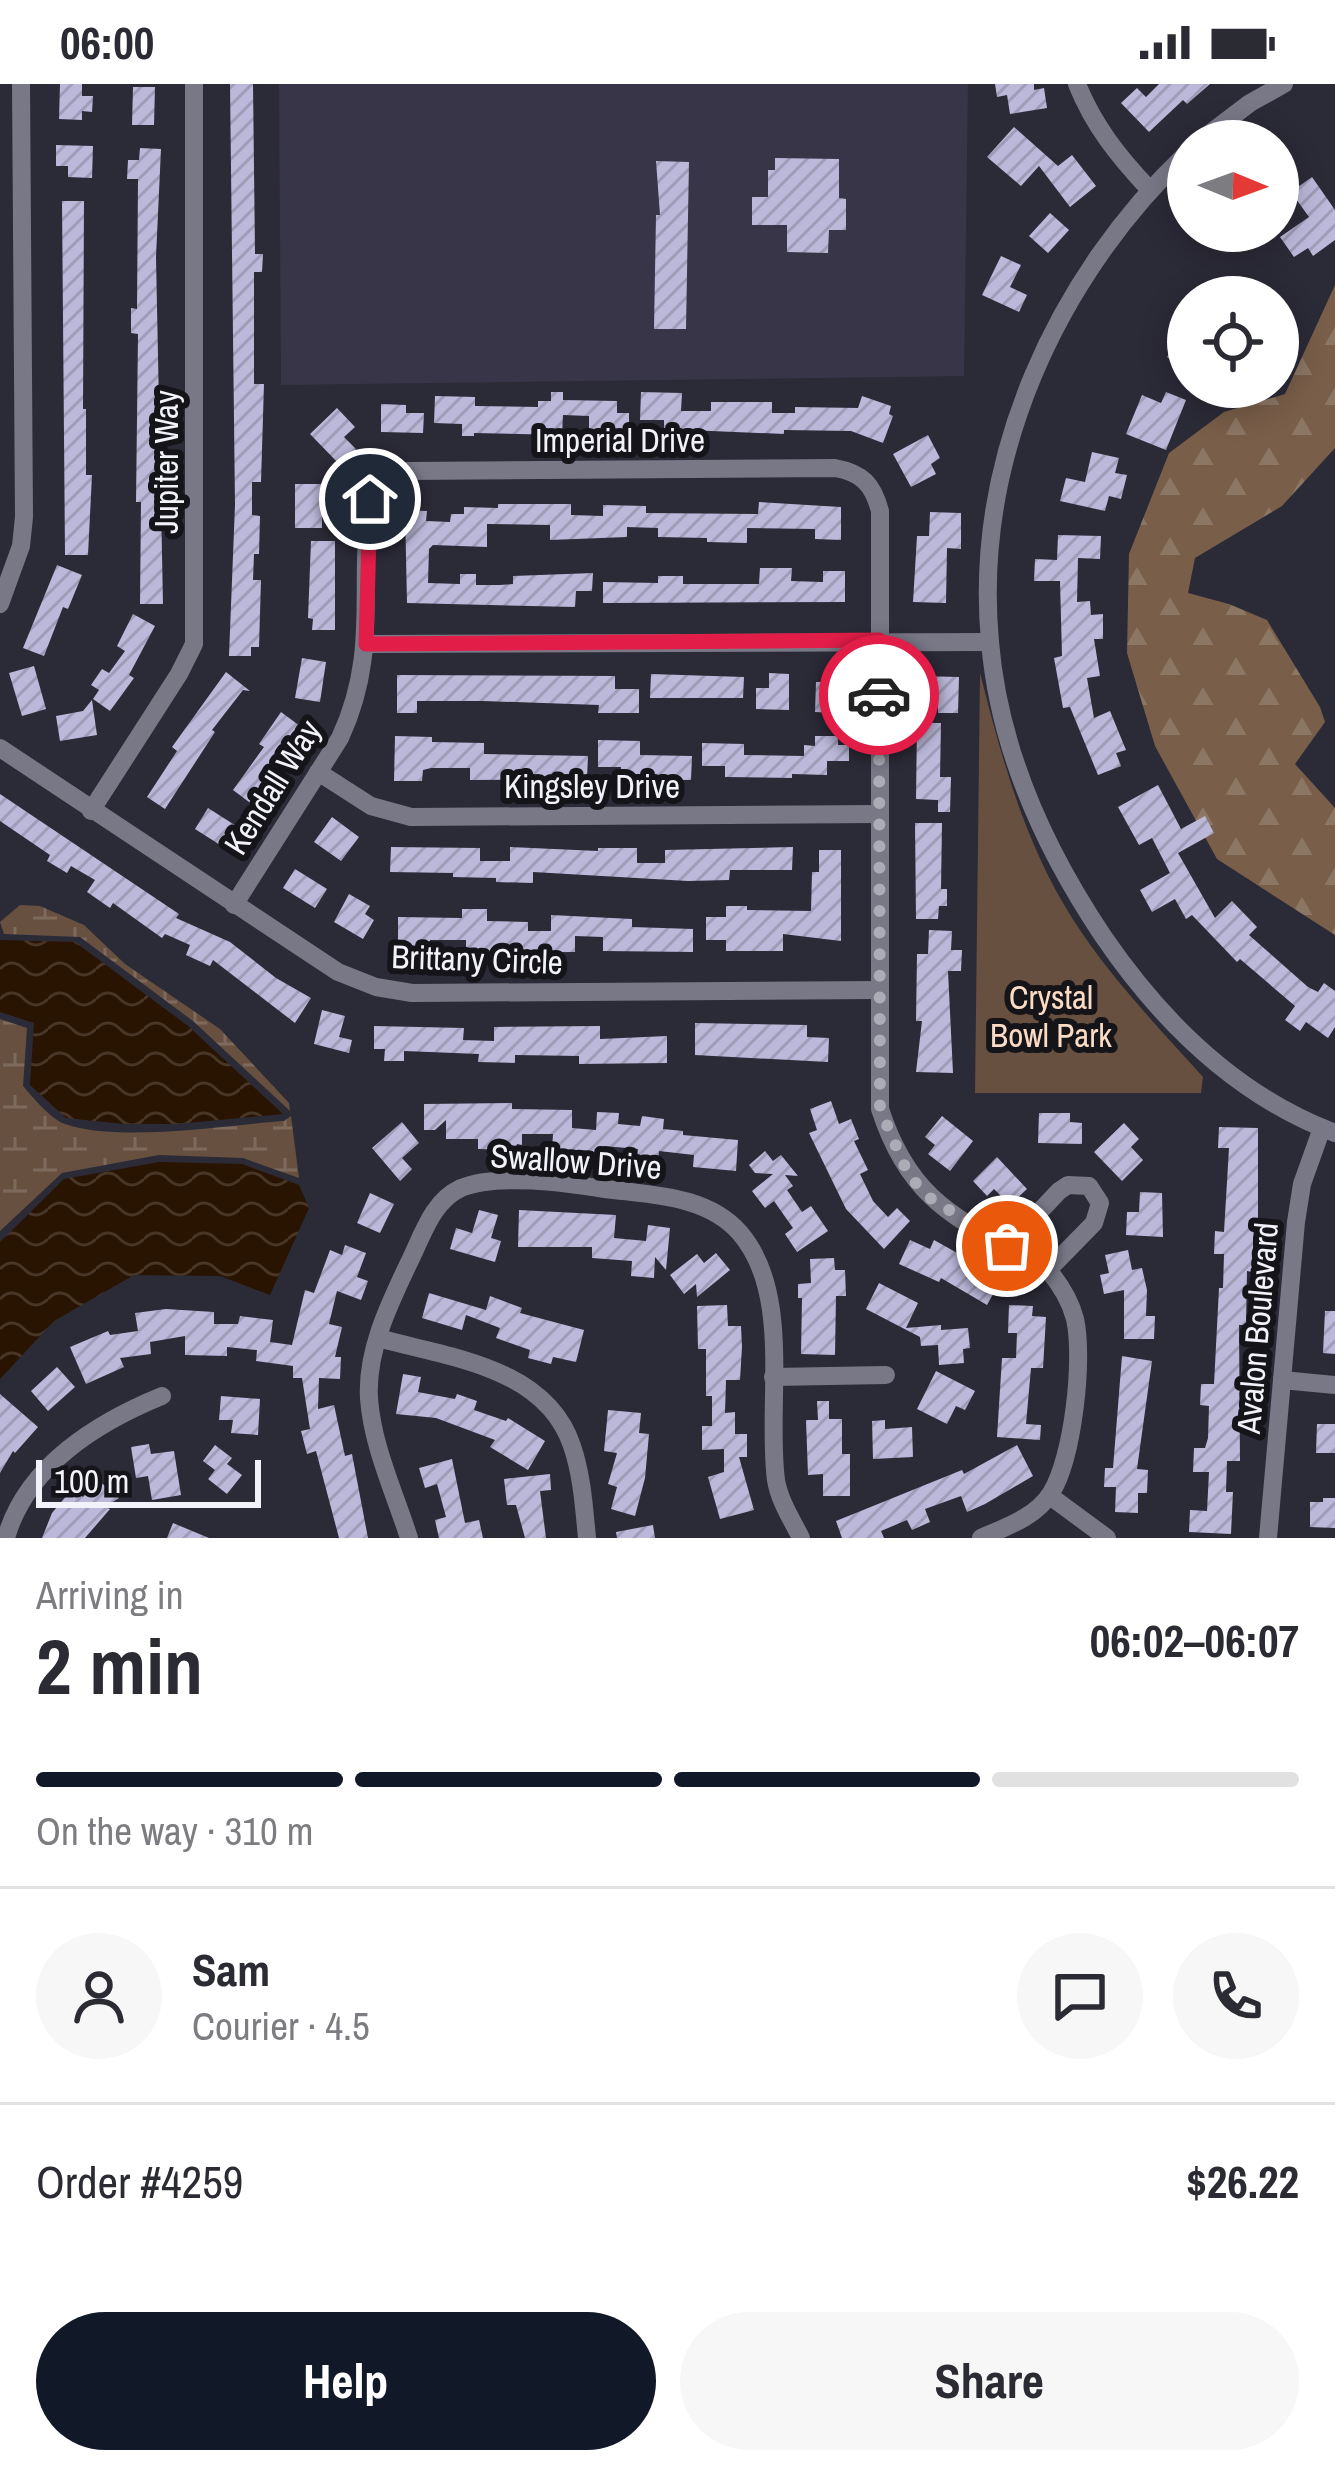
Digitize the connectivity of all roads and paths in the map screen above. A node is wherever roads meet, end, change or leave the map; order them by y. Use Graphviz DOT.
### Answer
graph roads {
  1 [pos="21,84"];
  2 [pos="194,84"];
  3 [pos="1077,84"];
  4 [pos="1284,84"];
  5 [pos="1228,120"];
  6 [pos="1167,172"];
  7 [pos="1149,189"];
  8 [pos="378,486"];
  9 [pos="0,604"];
  10 [pos="879,640"];
  11 [pos="990,642"];
  12 [pos="366,644"];
  13 [pos="0,748"];
  14 [pos="318,772"];
  15 [pos="91,811"];
  16 [pos="879,814"];
  17 [pos="234,905"];
  18 [pos="878,990"];
  19 [pos="1329,1130"];
  20 [pos="1007,1246"];
  21 [pos="1048,1270"];
  22 [pos="378,1337"];
  23 [pos="886,1376"];
  24 [pos="773,1377"];
  25 [pos="1282,1380"];
  26 [pos="1335,1385"];
  27 [pos="162,1396"];
  28 [pos="1049,1496"];
  29 [pos="6,1538"];
  30 [pos="409,1538"];
  31 [pos="587,1538"];
  32 [pos="801,1538"];
  33 [pos="982,1538"];
  34 [pos="1107,1538"];
  35 [pos="1268,1538"];
  1 -- 9 [label="street"];
  2 -- 15 [label="street, Jupiter Way"];
  3 -- 7 [label="street"];
  4 -- 5 [label="street"];
  6 -- 7 [label="street"];
  7 -- 11 [label="street"];
  8 -- 10 [label="street, Imperial Drive"];
  8 -- 12 [label="street, Kendall Way"];
  10 -- 11 [label="street"];
  10 -- 12 [label="street"];
  10 -- 16 [label="street"];
  11 -- 19 [label="street"];
  12 -- 14 [label="street, Kendall Way"];
  13 -- 15 [label="street, Brittany Circle"];
  14 -- 16 [label="street, Kingsley Drive"];
  14 -- 17 [label="street, Kendall Way"];
  15 -- 17 [label="street, Brittany Circle"];
  16 -- 18 [label="street"];
  17 -- 18 [label="street, Brittany Circle"];
  18 -- 20 [label="street"];
  19 -- 25 [label="street, Avalon Boulevard"];
  20 -- 21 [label="street"];
  20 -- 21 [label="street"];
  21 -- 28 [label="street"];
  22 -- 24 [label="street, Swallow Drive"];
  22 -- 30 [label="street, Swallow Drive"];
  22 -- 31 [label="street"];
  23 -- 24 [label="street"];
  24 -- 32 [label="street, Swallow Drive"];
  25 -- 26 [label="street"];
  25 -- 35 [label="street, Avalon Boulevard"];
  27 -- 29 [label="street"];
  28 -- 33 [label="street"];
  28 -- 34 [label="street"];
}
